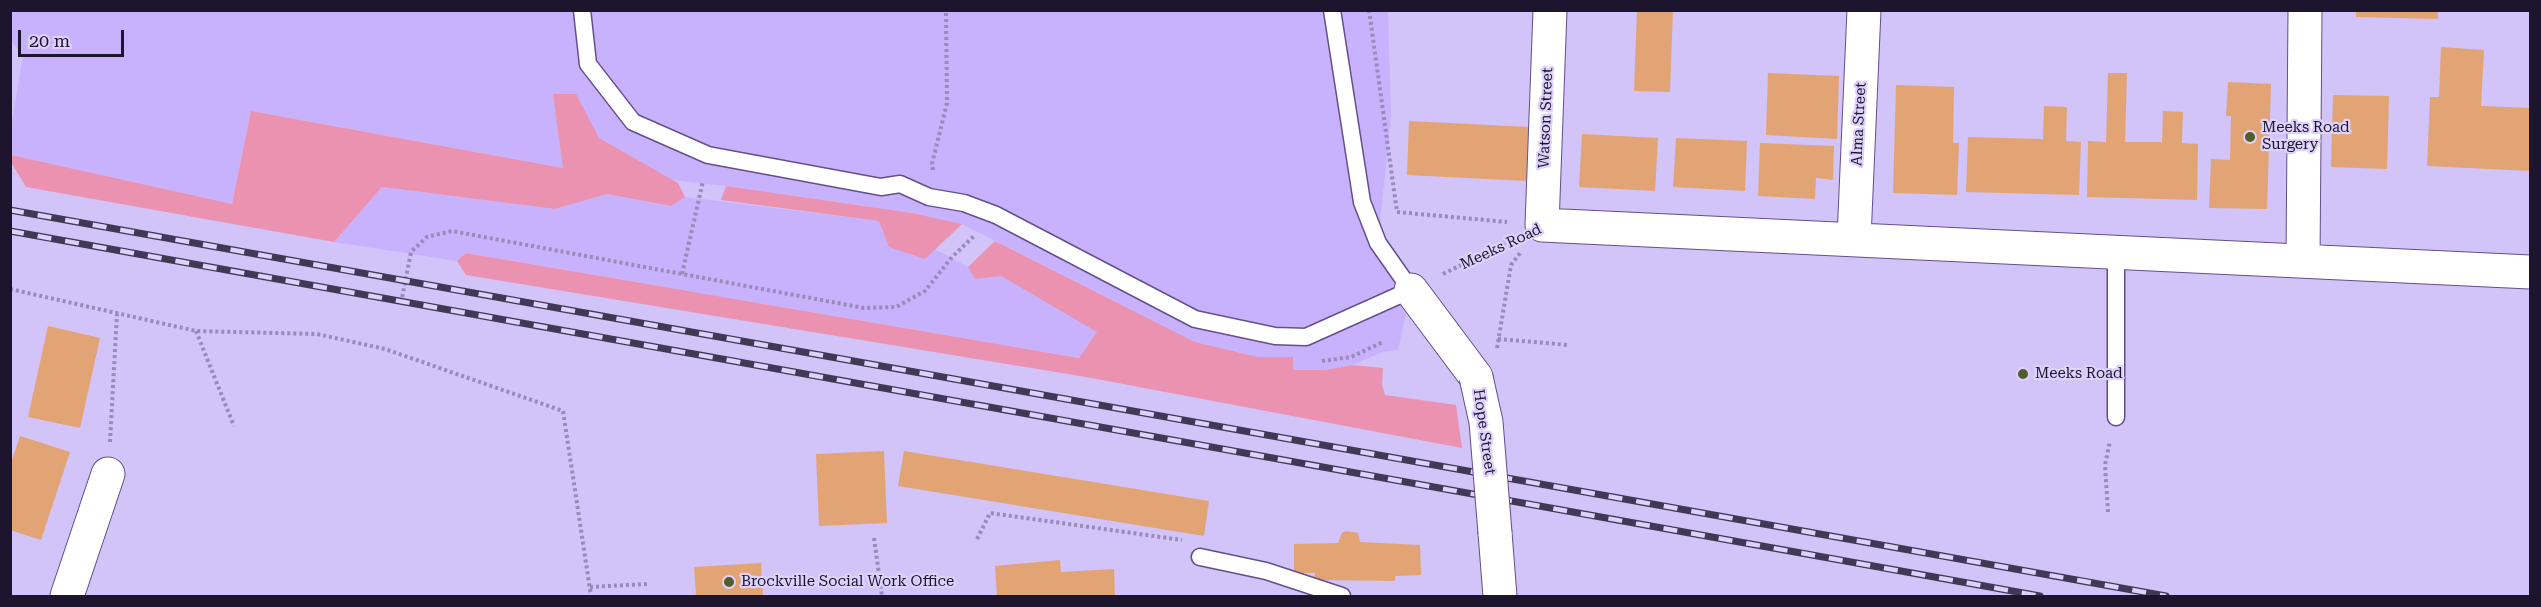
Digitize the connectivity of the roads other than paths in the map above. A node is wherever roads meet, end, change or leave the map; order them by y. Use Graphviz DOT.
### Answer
graph roads {
  1 [pos="582,10"];
  2 [pos="1332,10"];
  3 [pos="1550,10"];
  4 [pos="1864,10"];
  5 [pos="2305,10"];
  6 [pos="1542,225"];
  7 [pos="1854,238"];
  8 [pos="2116,253"];
  9 [pos="2303,261"];
  10 [pos="2530,272"];
  11 [pos="1411,290"];
  12 [pos="2116,417"];
  13 [pos="108,474"];
  14 [pos="1207,558"];
  15 [pos="67,597"];
  16 [pos="1342,597"];
  17 [pos="1500,597"];
  1 -- 11 [label="lane"];
  2 -- 11 [label="lane"];
  3 -- 6 [label="street, Watson Street"];
  4 -- 7 [label="street, Alma Street"];
  5 -- 9 [label="street"];
  6 -- 7 [label="street, Meeks Road"];
  7 -- 8 [label="street, Meeks Road"];
  8 -- 9 [label="street, Meeks Road"];
  8 -- 12 [label="lane"];
  9 -- 10 [label="street, Meeks Road"];
  11 -- 17 [label="street, Hope Street, bridge"];
  13 -- 15 [label="street"];
  14 -- 16 [label="lane"];
}
